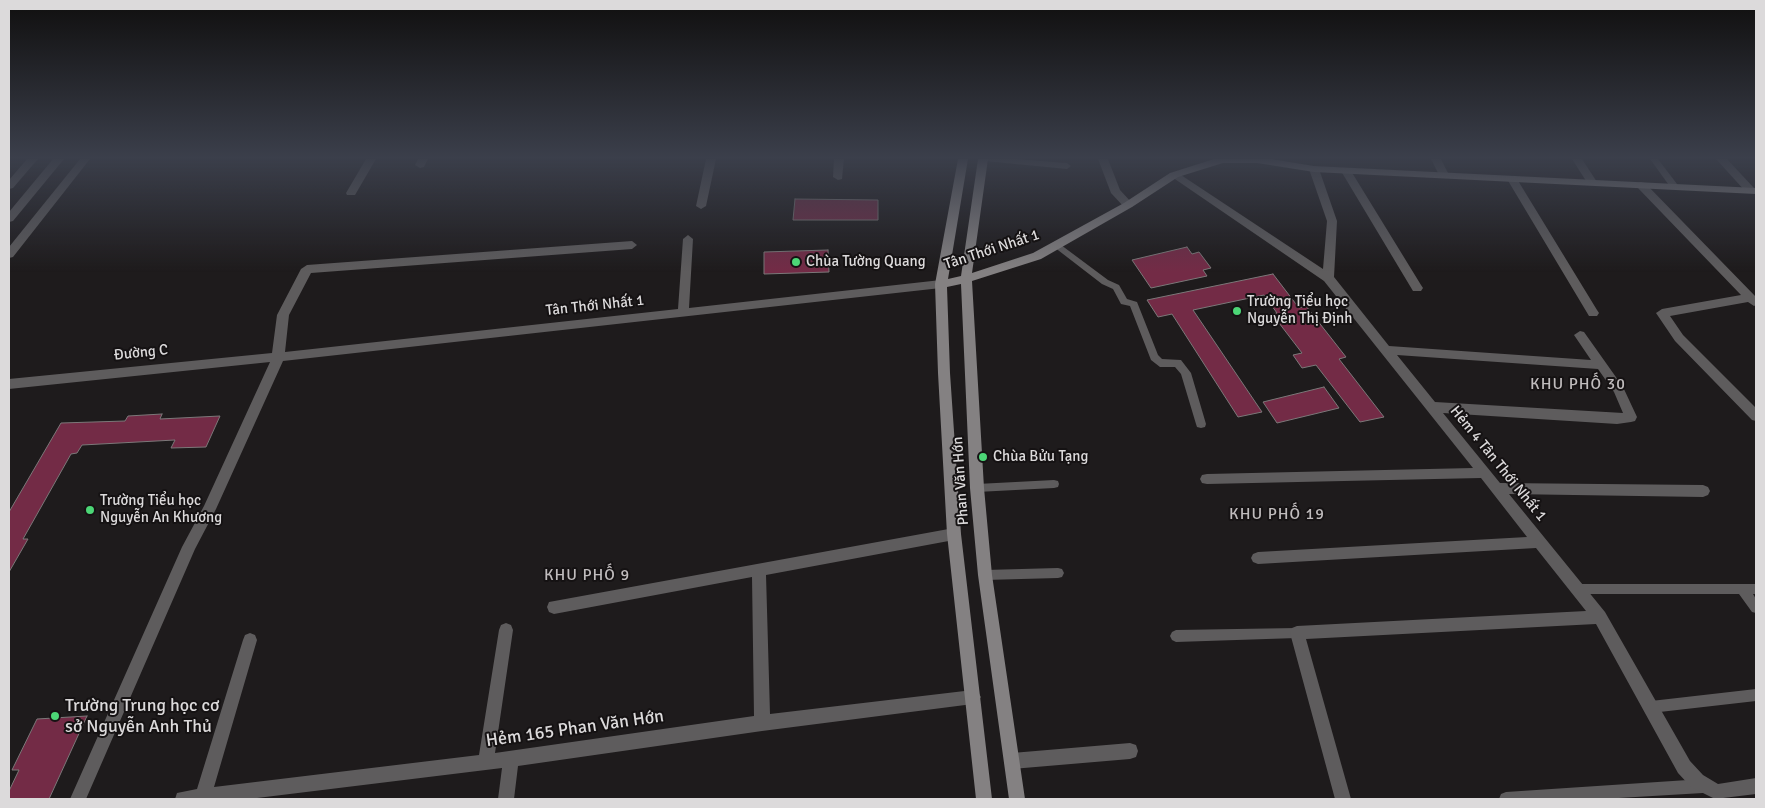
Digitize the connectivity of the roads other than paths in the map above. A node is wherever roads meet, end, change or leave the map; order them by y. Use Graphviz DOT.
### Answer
graph roads {
  1 [pos="28,197"];
  2 [pos="55,197"];
  3 [pos="703,197"];
  4 [pos="956,197"];
  5 [pos="978,197"];
  6 [pos="1120,197"];
  7 [pos="1141,197"];
  8 [pos="1206,197"];
  9 [pos="1324,197"];
  10 [pos="1362,197"];
  11 [pos="1523,197"];
  12 [pos="1653,197"];
  13 [pos="1128,205"];
  14 [pos="701,206"];
  15 [pos="9,219"];
  16 [pos="688,240"];
  17 [pos="1057,245"];
  18 [pos="632,246"];
  19 [pos="9,254"];
  20 [pos="1328,278"];
  21 [pos="966,279"];
  22 [pos="941,284"];
  23 [pos="1417,288"];
  24 [pos="1753,301"];
  25 [pos="683,313"];
  26 [pos="1593,313"];
  27 [pos="1580,335"];
  28 [pos="1385,350"];
  29 [pos="278,358"];
  30 [pos="1601,365"];
  31 [pos="9,384"];
  32 [pos="1431,407"];
  33 [pos="1756,416"];
  34 [pos="1201,424"];
  35 [pos="1484,472"];
  36 [pos="1207,479"];
  37 [pos="1054,484"];
  38 [pos="977,488"];
  39 [pos="1496,488"];
  40 [pos="1703,491"];
  41 [pos="954,534"];
  42 [pos="1539,542"];
  43 [pos="1258,558"];
  44 [pos="759,569"];
  45 [pos="1058,573"];
  46 [pos="985,575"];
  47 [pos="1577,589"];
  48 [pos="1742,589"];
  49 [pos="1756,589"];
  50 [pos="554,607"];
  51 [pos="1756,608"];
  52 [pos="1600,617"];
  53 [pos="506,630"];
  54 [pos="1297,634"];
  55 [pos="1176,636"];
  56 [pos="250,640"];
  57 [pos="1756,695"];
  58 [pos="973,697"];
  59 [pos="1651,707"];
  60 [pos="762,723"];
  61 [pos="1130,751"];
  62 [pos="511,758"];
  63 [pos="1012,760"];
  64 [pos="486,762"];
  65 [pos="1704,786"];
  66 [pos="1756,786"];
  67 [pos="203,797"];
  68 [pos="78,799"];
  69 [pos="183,799"];
  70 [pos="506,799"];
  71 [pos="984,799"];
  72 [pos="1017,799"];
  73 [pos="1343,799"];
  74 [pos="1506,799"];
  1 -- 15 [label="street"];
  2 -- 19 [label="street"];
  3 -- 14 [label="street"];
  4 -- 22 [label="main road, Phan Văn Hớn"];
  5 -- 21 [label="main road, Phan Văn Hớn"];
  6 -- 13 [label="street"];
  7 -- 13 [label="main road, Tân Thới Nhất 1"];
  8 -- 20 [label="street, Hẻm 4 Tân Thới Nhất 1"];
  9 -- 20 [label="street"];
  10 -- 23 [label="street"];
  11 -- 26 [label="street"];
  12 -- 24 [label="street"];
  13 -- 17 [label="main road, Tân Thới Nhất 1"];
  16 -- 25 [label="street"];
  17 -- 21 [label="main road, Tân Thới Nhất 1"];
  17 -- 34 [label="lane"];
  18 -- 29 [label="street"];
  20 -- 28 [label="street, Hẻm 4 Tân Thới Nhất 1"];
  21 -- 22 [label="main road, Tân Thới Nhất 1"];
  21 -- 38 [label="main road, Phan Văn Hớn"];
  22 -- 25 [label="street, Tân Thới Nhất 1"];
  22 -- 41 [label="main road, Phan Văn Hớn"];
  24 -- 33 [label="street"];
  25 -- 29 [label="street, Tân Thới Nhất 1"];
  27 -- 30 [label="street"];
  28 -- 30 [label="street"];
  28 -- 32 [label="street, Hẻm 4 Tân Thới Nhất 1"];
  29 -- 31 [label="street, Đường C"];
  29 -- 68 [label="street"];
  30 -- 32 [label="street"];
  32 -- 35 [label="street, Hẻm 4 Tân Thới Nhất 1"];
  35 -- 36 [label="street"];
  35 -- 39 [label="street, Hẻm 4 Tân Thới Nhất 1"];
  37 -- 38 [label="lane"];
  38 -- 46 [label="main road, Phan Văn Hớn"];
  39 -- 40 [label="street"];
  39 -- 42 [label="street, Hẻm 4 Tân Thới Nhất 1"];
  41 -- 44 [label="street"];
  41 -- 58 [label="main road, Phan Văn Hớn"];
  42 -- 43 [label="street"];
  42 -- 47 [label="street, Hẻm 4 Tân Thới Nhất 1"];
  44 -- 50 [label="street"];
  44 -- 60 [label="street"];
  45 -- 46 [label="lane"];
  46 -- 63 [label="main road, Phan Văn Hớn"];
  47 -- 48 [label="lane"];
  47 -- 52 [label="street, Hẻm 4 Tân Thới Nhất 1"];
  48 -- 49 [label="lane"];
  48 -- 51 [label="lane"];
  52 -- 54 [label="street"];
  52 -- 59 [label="street, Hẻm 4 Tân Thới Nhất 1"];
  53 -- 64 [label="street"];
  54 -- 55 [label="lane"];
  54 -- 73 [label="street"];
  56 -- 67 [label="street"];
  57 -- 59 [label="lane"];
  58 -- 60 [label="street, Hẻm 165 Phan Văn Hớn"];
  58 -- 71 [label="main road, Phan Văn Hớn"];
  59 -- 65 [label="street, Hẻm 4 Tân Thới Nhất 1"];
  60 -- 62 [label="street, Hẻm 165 Phan Văn Hớn"];
  61 -- 63 [label="street"];
  62 -- 64 [label="street, Hẻm 165 Phan Văn Hớn"];
  62 -- 70 [label="street"];
  63 -- 72 [label="main road, Phan Văn Hớn"];
  64 -- 67 [label="street, Hẻm 165 Phan Văn Hớn"];
  65 -- 66 [label="street"];
  65 -- 74 [label="lane"];
  67 -- 69 [label="street, Hẻm 165 Phan Văn Hớn"];
}
